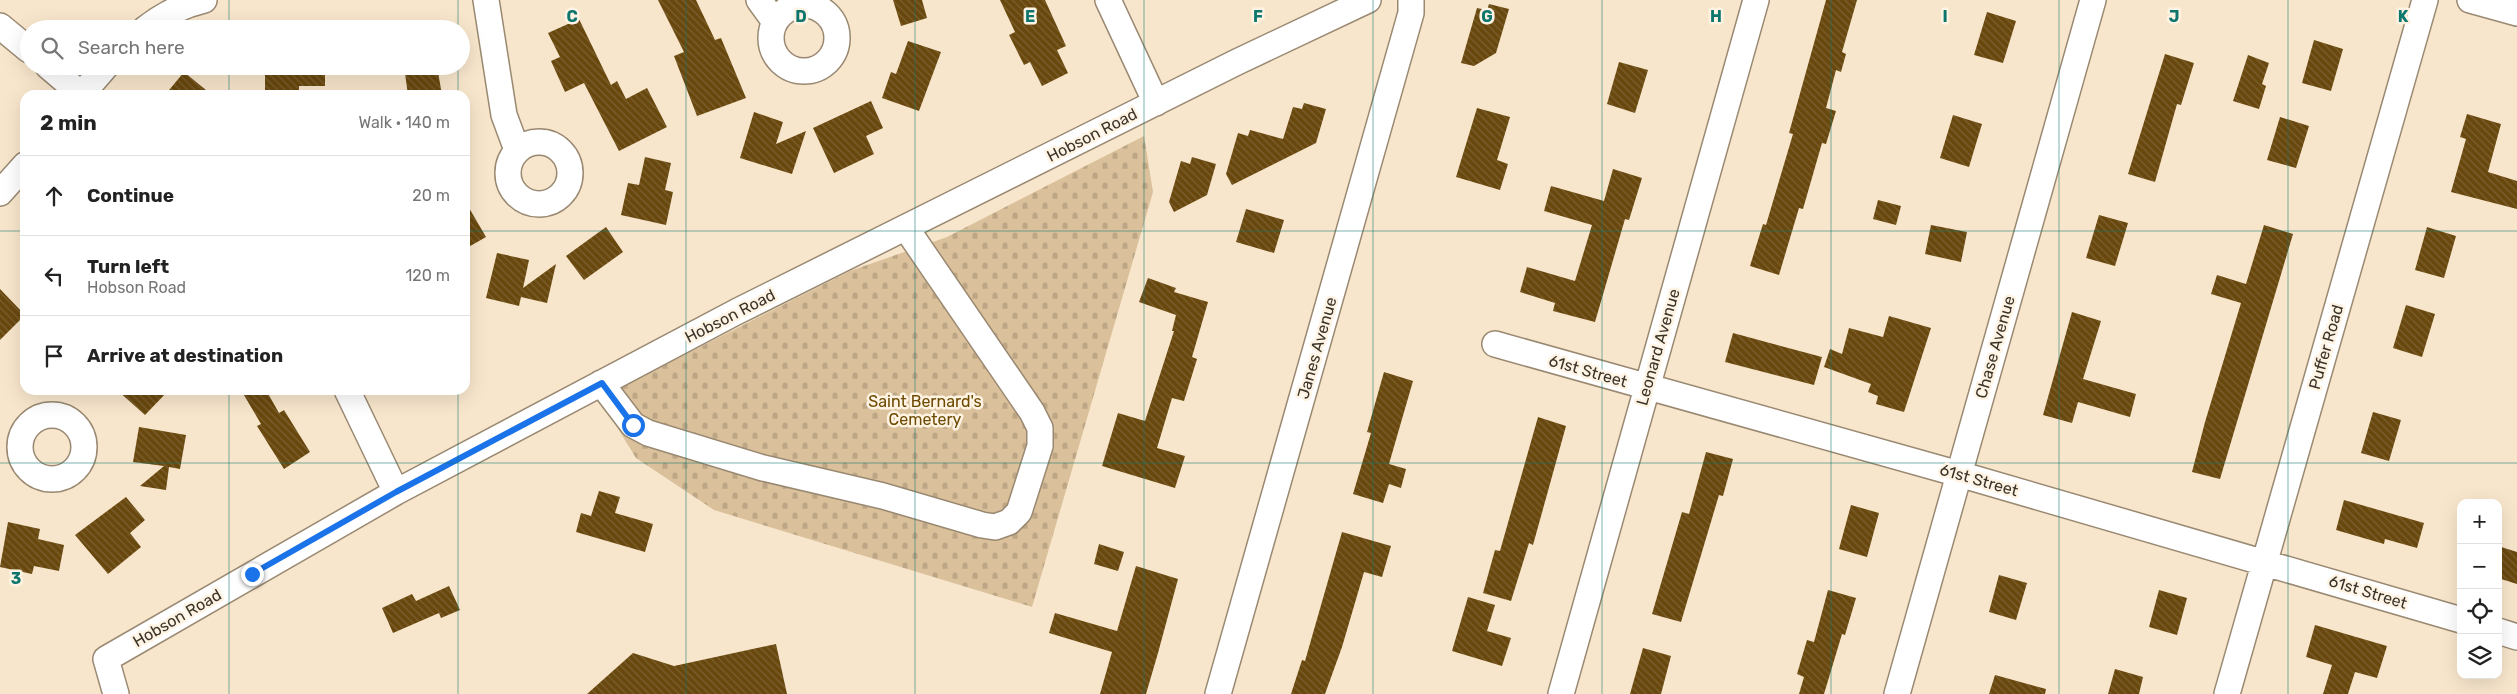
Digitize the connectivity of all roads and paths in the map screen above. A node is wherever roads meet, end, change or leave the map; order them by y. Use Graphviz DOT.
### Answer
graph roads {
  1 [pos="204,0"];
  2 [pos="486,0"];
  3 [pos="759,0"];
  4 [pos="1108,0"];
  5 [pos="1368,0"];
  6 [pos="1411,0"];
  7 [pos="1756,0"];
  8 [pos="2093,0"];
  9 [pos="2425,0"];
  10 [pos="2470,0"];
  11 [pos="2517,13"];
  12 [pos="156,20"];
  13 [pos="775,22"];
  14 [pos="0,26"];
  15 [pos="20,43"];
  16 [pos="59,75"];
  17 [pos="99,75"];
  18 [pos="76,90"];
  19 [pos="86,90"];
  20 [pos="1156,103"];
  21 [pos="517,150"];
  22 [pos="20,171"];
  23 [pos="0,193"];
  24 [pos="906,228"];
  25 [pos="1495,344"];
  26 [pos="602,383"];
  27 [pos="1646,387"];
  28 [pos="349,395"];
  29 [pos="1959,474"];
  30 [pos="396,492"];
  31 [pos="2265,561"];
  32 [pos="2457,619"];
  33 [pos="2502,632"];
  34 [pos="2517,637"];
  35 [pos="116,694"];
  36 [pos="1218,694"];
  37 [pos="1561,694"];
  38 [pos="1897,694"];
  39 [pos="2227,694"];
  1 -- 12 [label="street"];
  2 -- 21 [label="street"];
  3 -- 13 [label="street"];
  4 -- 20 [label="street"];
  5 -- 20 [label="street, Hobson Road"];
  6 -- 36 [label="street, Janes Avenue"];
  7 -- 27 [label="street, Leonard Avenue"];
  8 -- 29 [label="street, Chase Avenue"];
  9 -- 31 [label="street, Puffer Road"];
  10 -- 11 [label="street"];
  14 -- 15 [label="street"];
  16 -- 18 [label="street"];
  17 -- 19 [label="street"];
  20 -- 24 [label="street, Hobson Road"];
  22 -- 23 [label="street"];
  24 -- 26 [label="street, Hobson Road"];
  24 -- 26 [label="street"];
  25 -- 27 [label="street, 61st Street"];
  26 -- 30 [label="street, Hobson Road"];
  27 -- 29 [label="street, 61st Street"];
  27 -- 37 [label="street, Leonard Avenue"];
  28 -- 30 [label="street"];
  29 -- 31 [label="street, 61st Street"];
  29 -- 38 [label="street, Chase Avenue"];
  30 -- 35 [label="street, Hobson Road"];
  31 -- 32 [label="street, 61st Street"];
  31 -- 39 [label="street, Puffer Road"];
  33 -- 34 [label="street"];
}
